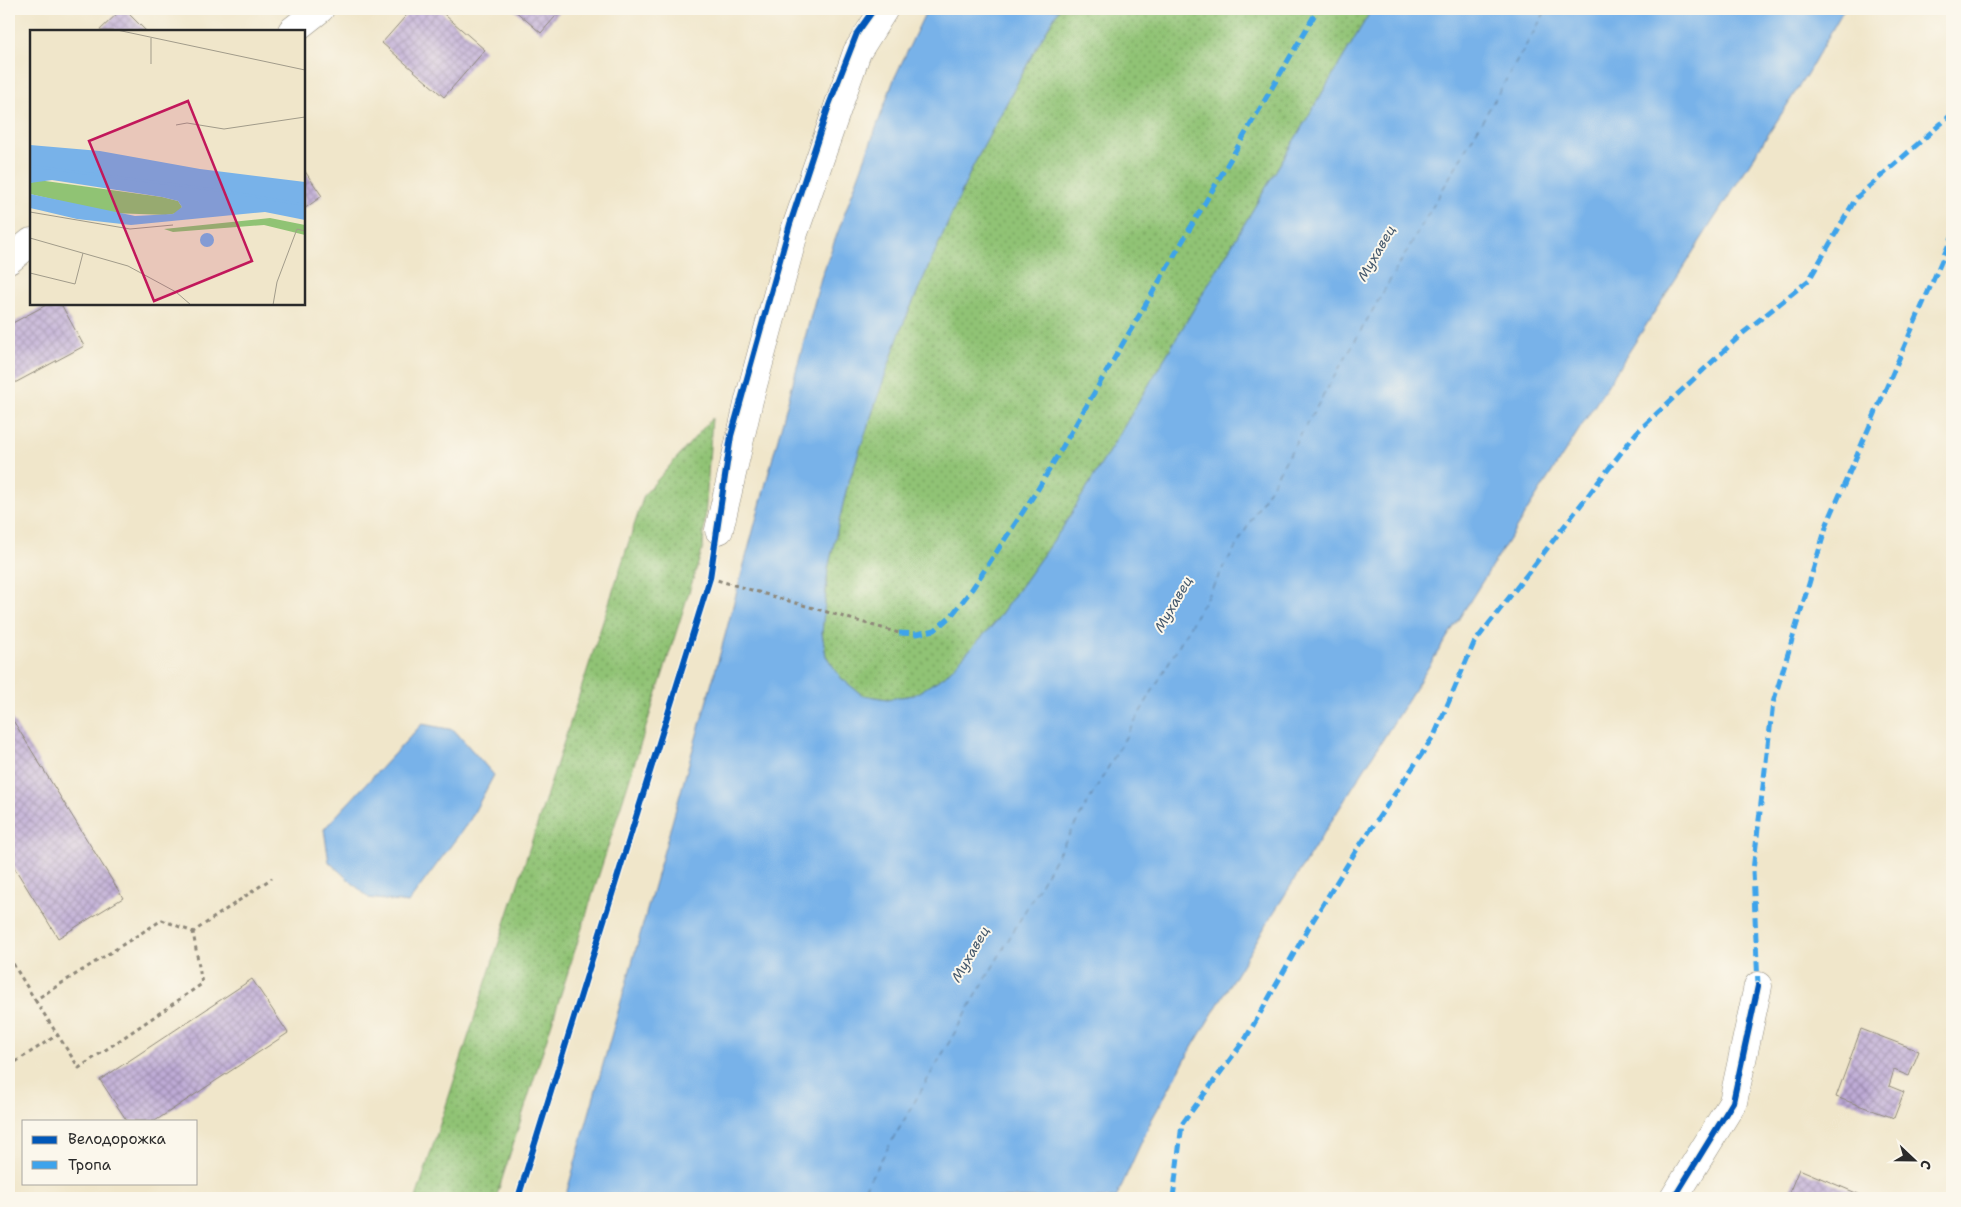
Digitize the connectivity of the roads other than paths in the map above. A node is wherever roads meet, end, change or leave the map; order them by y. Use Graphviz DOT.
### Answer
graph roads {
  1 [pos="320,9"];
  2 [pos="884,9"];
  3 [pos="293,30"];
  4 [pos="30,243"];
  5 [pos="9,260"];
  6 [pos="719,530"];
  7 [pos="1758,986"];
  8 [pos="1674,1198"];
  1 -- 3 [label="street"];
  2 -- 6 [label="street"];
  4 -- 5 [label="street"];
  7 -- 8 [label="street"];
}
